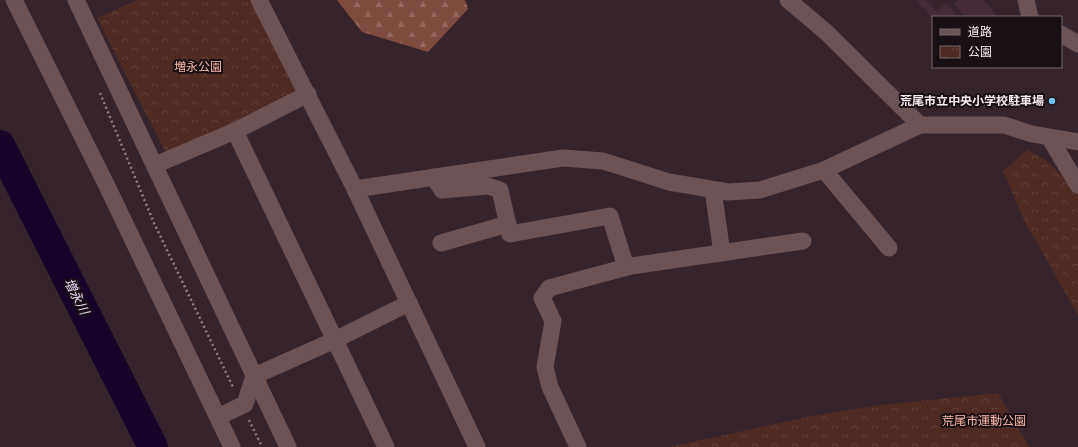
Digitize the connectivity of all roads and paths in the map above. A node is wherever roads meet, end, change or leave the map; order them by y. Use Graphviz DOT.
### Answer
graph roads {
  1 [pos="14,0"];
  2 [pos="76,0"];
  3 [pos="259,0"];
  4 [pos="788,0"];
  5 [pos="1026,0"];
  6 [pos="1030,16"];
  7 [pos="1062,35"];
  8 [pos="1078,44"];
  9 [pos="97,87"];
  10 [pos="308,94"];
  11 [pos="920,125"];
  12 [pos="235,131"];
  13 [pos="1048,137"];
  14 [pos="1078,142"];
  15 [pos="156,165"];
  16 [pos="824,170"];
  17 [pos="434,177"];
  18 [pos="1078,185"];
  19 [pos="355,189"];
  20 [pos="714,190"];
  21 [pos="508,224"];
  22 [pos="803,241"];
  23 [pos="441,243"];
  24 [pos="889,248"];
  25 [pos="722,253"];
  26 [pos="626,267"];
  27 [pos="409,303"];
  28 [pos="335,340"];
  29 [pos="254,376"];
  30 [pos="242,405"];
  31 [pos="218,417"];
  32 [pos="232,447"];
  33 [pos="262,447"];
  34 [pos="288,447"];
  35 [pos="386,447"];
  36 [pos="477,447"];
  37 [pos="578,447"];
  1 -- 31 [label="street"];
  2 -- 15 [label="street"];
  3 -- 10 [label="street"];
  4 -- 11 [label="street"];
  5 -- 6 [label="street"];
  7 -- 8 [label="street"];
  9 -- 30 [label="path"];
  10 -- 12 [label="street"];
  10 -- 19 [label="street"];
  11 -- 13 [label="street"];
  11 -- 16 [label="street"];
  12 -- 15 [label="street"];
  12 -- 28 [label="street"];
  13 -- 14 [label="street"];
  13 -- 18 [label="street"];
  15 -- 29 [label="street"];
  16 -- 20 [label="street"];
  16 -- 24 [label="street"];
  17 -- 19 [label="street"];
  17 -- 20 [label="street"];
  17 -- 21 [label="street"];
  19 -- 27 [label="street"];
  20 -- 25 [label="street"];
  21 -- 23 [label="street"];
  21 -- 26 [label="street"];
  22 -- 25 [label="street"];
  25 -- 26 [label="street"];
  26 -- 37 [label="street"];
  27 -- 28 [label="street"];
  27 -- 36 [label="street"];
  28 -- 29 [label="street"];
  28 -- 35 [label="street"];
  29 -- 30 [label="street"];
  29 -- 34 [label="street"];
  30 -- 31 [label="street"];
  30 -- 33 [label="path"];
  31 -- 32 [label="street"];
}
